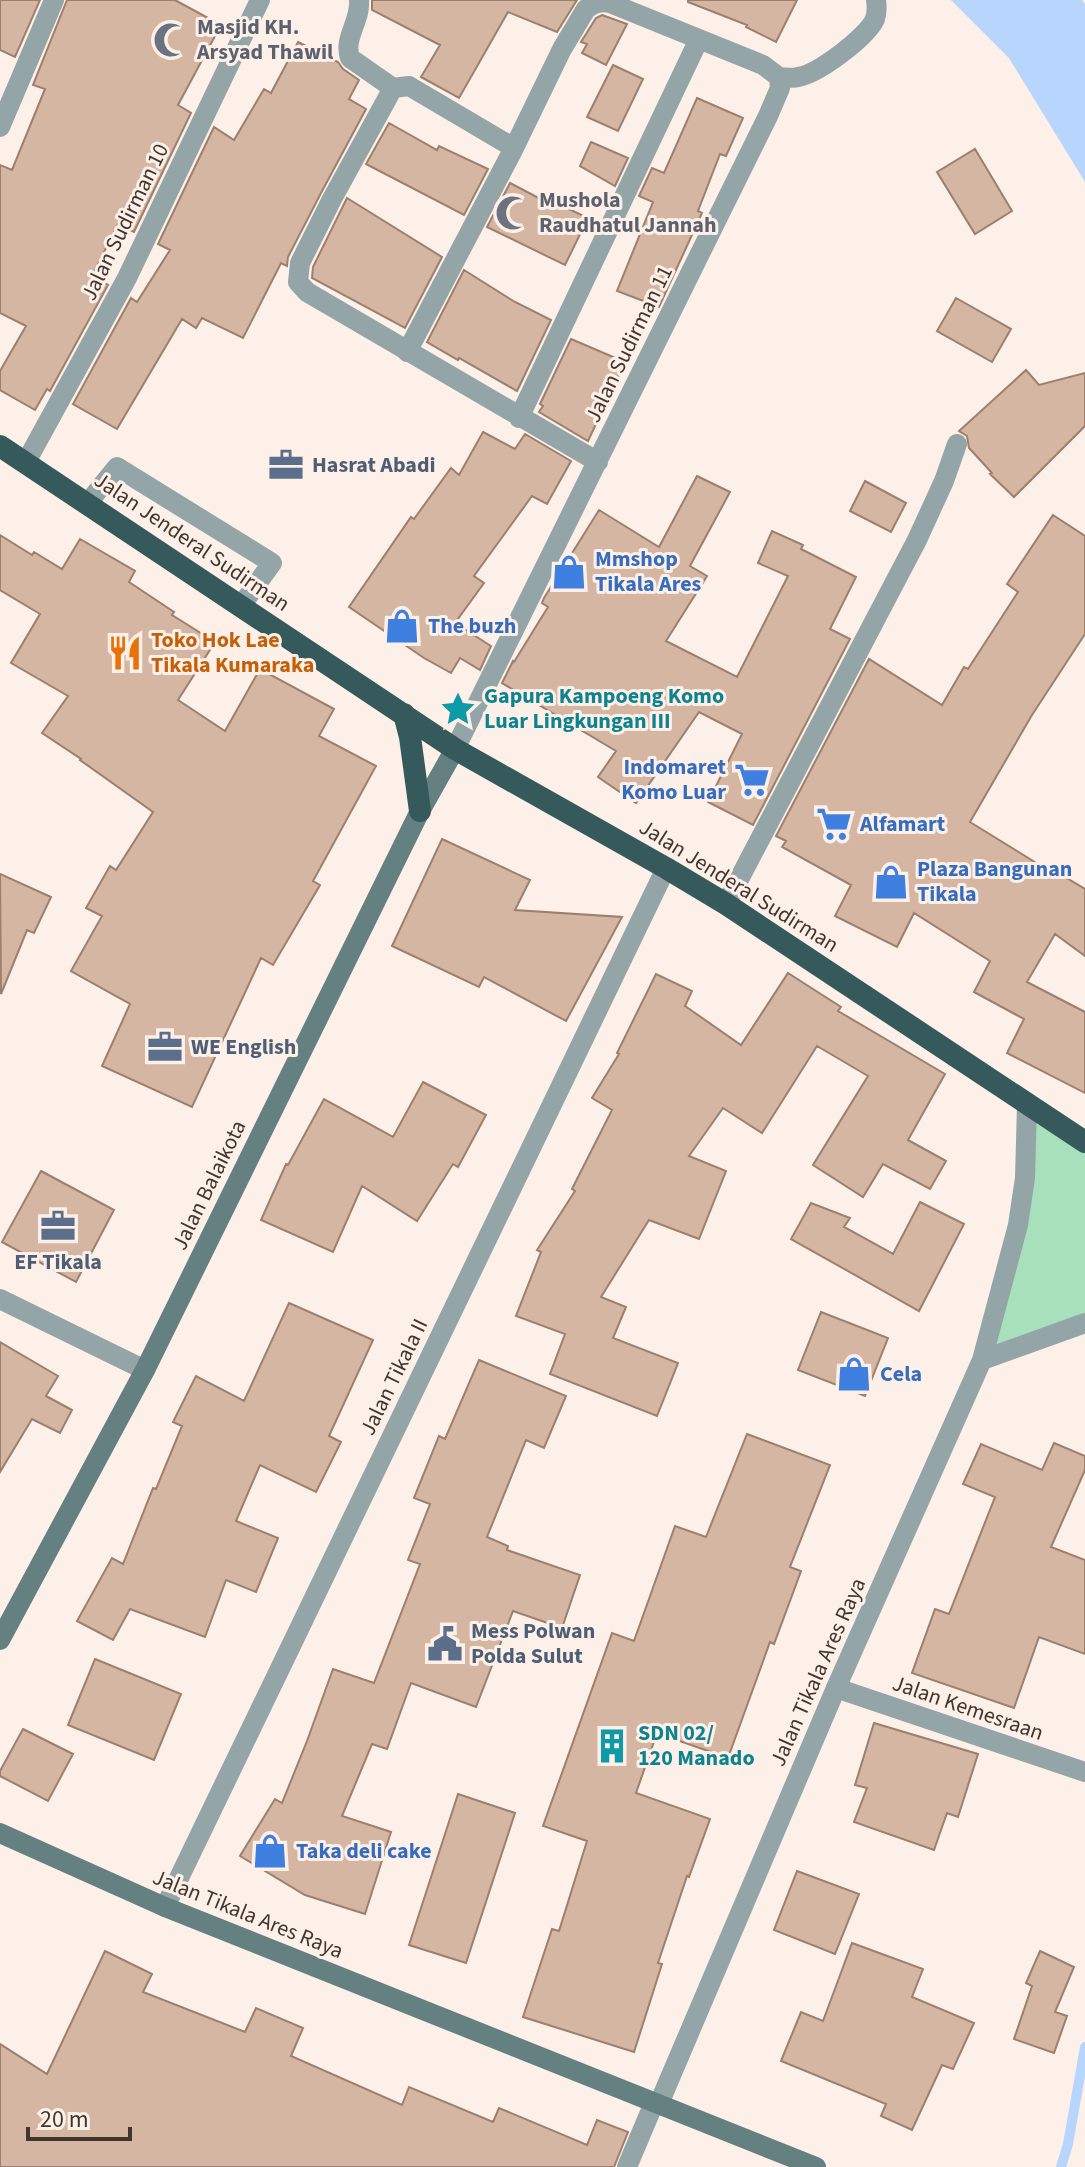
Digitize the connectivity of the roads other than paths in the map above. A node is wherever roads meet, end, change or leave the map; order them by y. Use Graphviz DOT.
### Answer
graph roads {
  1 [pos="54,0"];
  2 [pos="260,0"];
  3 [pos="359,0"];
  4 [pos="876,0"];
  5 [pos="699,39"];
  6 [pos="779,77"];
  7 [pos="393,88"];
  8 [pos="0,127"];
  9 [pos="514,148"];
  10 [pos="407,352"];
  11 [pos="519,418"];
  12 [pos="957,444"];
  13 [pos="0,446"];
  14 [pos="26,462"];
  15 [pos="598,462"];
  16 [pos="87,504"];
  17 [pos="241,606"];
  18 [pos="404,714"];
  19 [pos="455,749"];
  20 [pos="420,811"];
  21 [pos="666,868"];
  22 [pos="726,904"];
  23 [pos="1027,1105"];
  24 [pos="1085,1142"];
  25 [pos="0,1299"];
  26 [pos="1085,1323"];
  27 [pos="982,1360"];
  28 [pos="145,1370"];
  29 [pos="0,1640"];
  30 [pos="836,1688"];
  31 [pos="1085,1772"];
  32 [pos="0,1833"];
  33 [pos="165,1907"];
  34 [pos="656,2104"];
  35 [pos="627,2167"];
  36 [pos="816,2167"];
  1 -- 8 [label="street"];
  2 -- 14 [label="street, Jalan Sudirman 10"];
  3 -- 7 [label="street"];
  4 -- 6 [label="street"];
  5 -- 6 [label="street"];
  5 -- 9 [label="street"];
  5 -- 11 [label="street"];
  6 -- 15 [label="street, Jalan Sudirman 11"];
  7 -- 9 [label="street"];
  7 -- 10 [label="street"];
  9 -- 10 [label="street"];
  10 -- 11 [label="street"];
  11 -- 15 [label="street"];
  12 -- 22 [label="street"];
  13 -- 14 [label="highway, Jalan Jenderal Sudirman"];
  14 -- 16 [label="highway, Jalan Jenderal Sudirman"];
  15 -- 19 [label="street, Jalan Sudirman 11"];
  16 -- 17 [label="highway, Jalan Jenderal Sudirman"];
  16 -- 17 [label="street"];
  17 -- 18 [label="highway, Jalan Jenderal Sudirman"];
  18 -- 19 [label="highway, Jalan Jenderal Sudirman"];
  18 -- 20 [label="highway"];
  19 -- 20 [label="main road, Jalan Balaikota"];
  19 -- 21 [label="highway, Jalan Jenderal Sudirman"];
  20 -- 28 [label="main road, Jalan Balaikota"];
  21 -- 22 [label="highway, Jalan Jenderal Sudirman"];
  21 -- 33 [label="street, Jalan Tikala II"];
  22 -- 23 [label="highway, Jalan Jenderal Sudirman"];
  23 -- 24 [label="highway, Jalan Jenderal Sudirman"];
  23 -- 27 [label="street, Jalan Tikala Ares Raya"];
  25 -- 28 [label="street"];
  26 -- 27 [label="street"];
  27 -- 30 [label="street, Jalan Tikala Ares Raya"];
  28 -- 29 [label="main road, Jalan Balaikota"];
  30 -- 31 [label="street, Jalan Kemesraan"];
  30 -- 34 [label="street, Jalan Tikala Ares Raya"];
  32 -- 33 [label="main road, Jalan Tikala Ares Raya"];
  33 -- 34 [label="main road, Jalan Tikala Ares Raya"];
  34 -- 35 [label="street"];
  34 -- 36 [label="main road, Jalan Tikala Ares Raya"];
}
